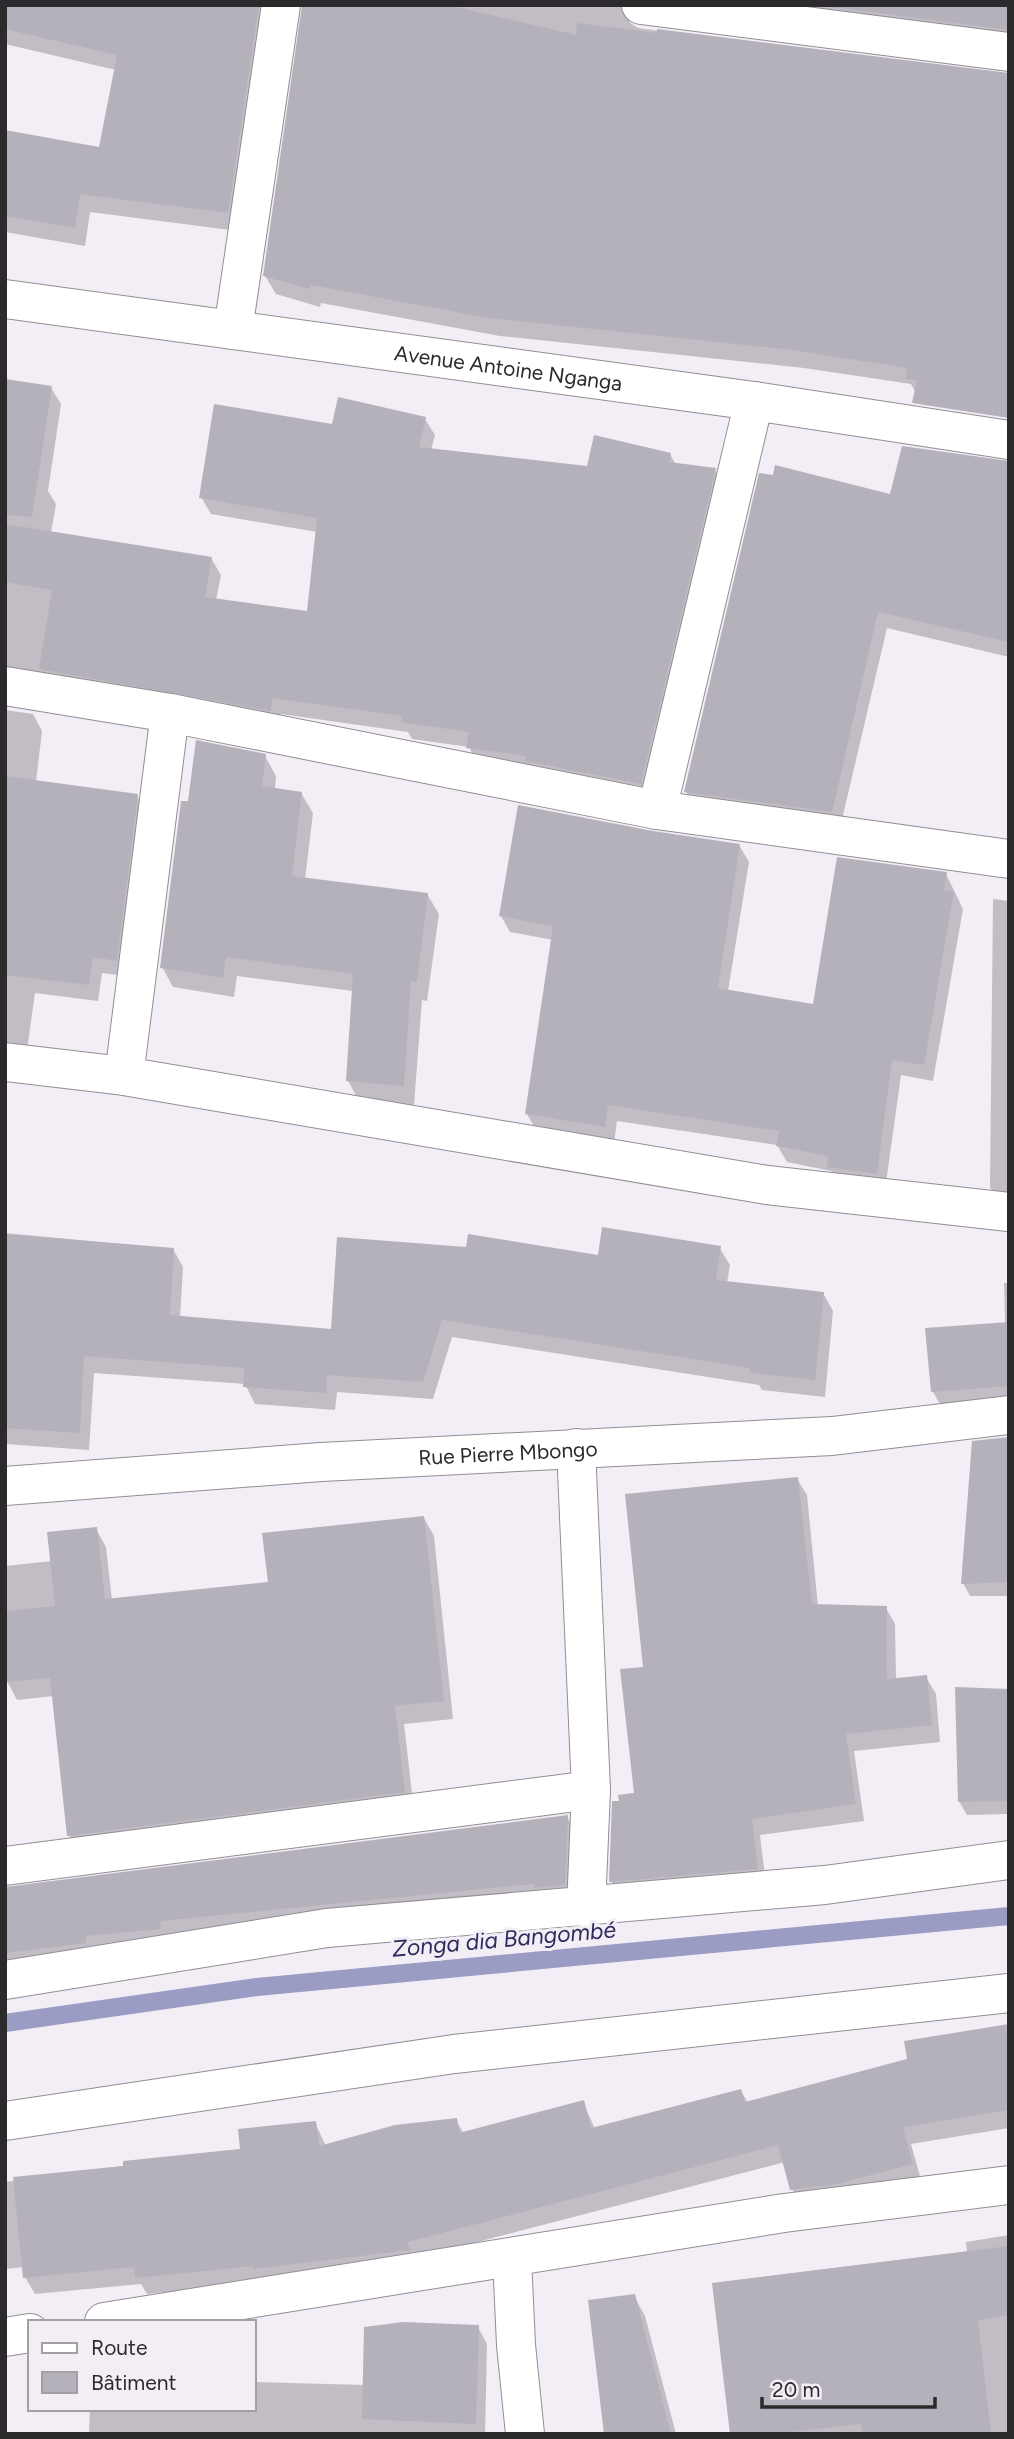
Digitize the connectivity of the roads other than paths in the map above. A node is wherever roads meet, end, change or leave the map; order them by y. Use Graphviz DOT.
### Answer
graph roads {
  1 [pos="281,5"];
  2 [pos="641,5"];
  3 [pos="1009,52"];
  4 [pos="5,299"];
  5 [pos="233,330"];
  6 [pos="754,401"];
  7 [pos="1009,440"];
  8 [pos="5,686"];
  9 [pos="170,713"];
  10 [pos="657,810"];
  11 [pos="1009,859"];
  12 [pos="5,1062"];
  13 [pos="124,1076"];
  14 [pos="1009,1212"];
  15 [pos="1009,1415"];
  16 [pos="576,1448"];
  17 [pos="5,1486"];
  18 [pos="591,1790"];
  19 [pos="1009,1860"];
  20 [pos="5,1866"];
  21 [pos="586,1908"];
  22 [pos="5,1980"];
  23 [pos="1009,1993"];
  24 [pos="5,2121"];
  25 [pos="1009,2185"];
  26 [pos="512,2258"];
  27 [pos="117,2320"];
  28 [pos="28,2333"];
  29 [pos="5,2337"];
  30 [pos="525,2434"];
  1 -- 5 [label="street"];
  2 -- 3 [label="street"];
  4 -- 5 [label="street, Avenue Antoine Nganga"];
  5 -- 6 [label="street, Avenue Antoine Nganga"];
  6 -- 7 [label="street, Avenue Antoine Nganga"];
  6 -- 10 [label="street"];
  8 -- 9 [label="street"];
  9 -- 10 [label="street"];
  9 -- 13 [label="street"];
  10 -- 11 [label="street"];
  12 -- 13 [label="street"];
  13 -- 14 [label="street"];
  15 -- 16 [label="street, Rue Pierre Mbongo"];
  16 -- 17 [label="street, Rue Pierre Mbongo"];
  16 -- 18 [label="street"];
  18 -- 20 [label="street"];
  18 -- 21 [label="street"];
  19 -- 21 [label="street"];
  21 -- 22 [label="street"];
  23 -- 24 [label="street"];
  25 -- 26 [label="street"];
  26 -- 27 [label="street"];
  26 -- 30 [label="street"];
  28 -- 29 [label="street"];
}
